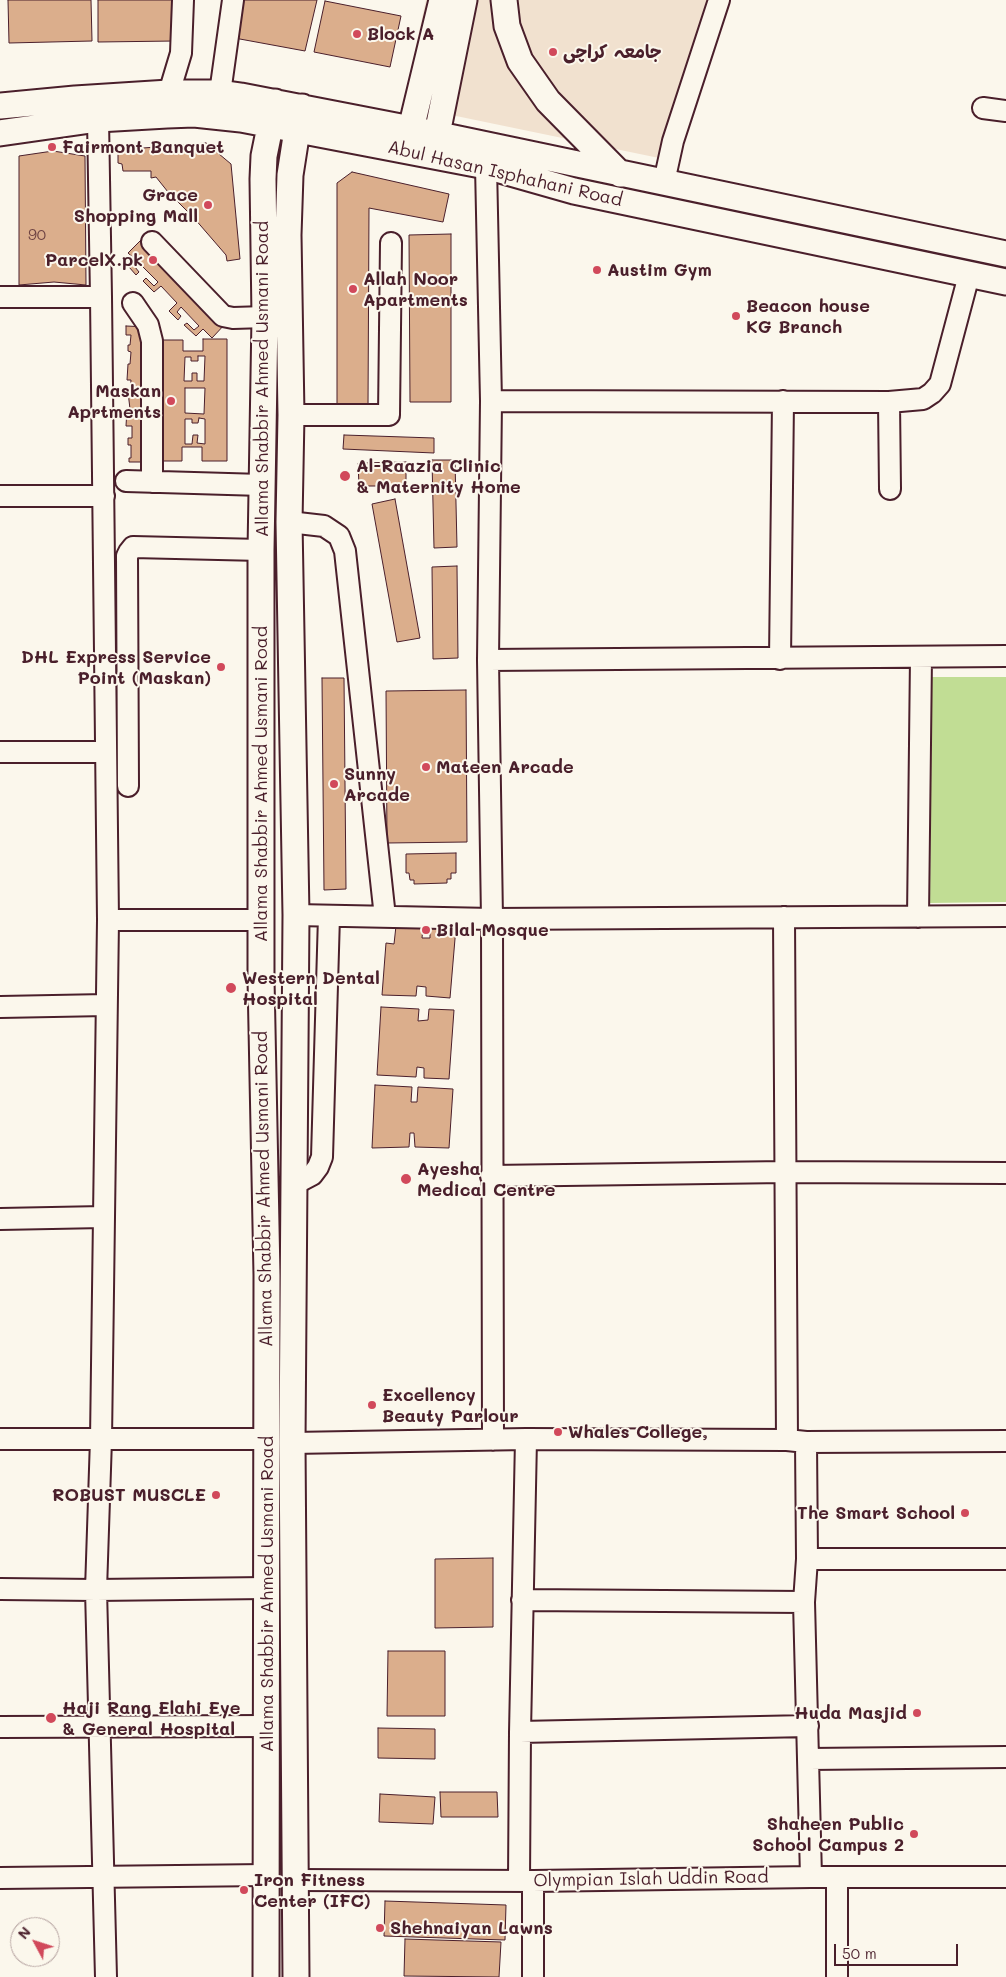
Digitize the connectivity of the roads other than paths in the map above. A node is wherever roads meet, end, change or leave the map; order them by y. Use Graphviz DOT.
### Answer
graph roads {
  1 [pos="183,0"];
  2 [pos="233,0"];
  3 [pos="442,0"];
  4 [pos="464,0"];
  5 [pos="504,0"];
  6 [pos="719,0"];
  7 [pos="169,93"];
  8 [pos="220,94"];
  9 [pos="0,106"];
  10 [pos="983,108"];
  11 [pos="1006,111"];
  12 [pos="272,113"];
  13 [pos="98,119"];
  14 [pos="300,119"];
  15 [pos="411,129"];
  16 [pos="0,133"];
  17 [pos="437,134"];
  18 [pos="486,166"];
  19 [pos="620,174"];
  20 [pos="664,182"];
  21 [pos="152,242"];
  22 [pos="391,243"];
  23 [pos="1006,254"];
  24 [pos="969,275"];
  25 [pos="1006,282"];
  26 [pos="0,297"];
  27 [pos="101,297"];
  28 [pos="132,303"];
  29 [pos="265,317"];
  30 [pos="491,401"];
  31 [pos="783,401"];
  32 [pos="889,402"];
  33 [pos="291,415"];
  34 [pos="126,481"];
  35 [pos="152,482"];
  36 [pos="262,485"];
  37 [pos="890,489"];
  38 [pos="0,496"];
  39 [pos="104,496"];
  40 [pos="289,522"];
  41 [pos="261,550"];
  42 [pos="1006,656"];
  43 [pos="921,657"];
  44 [pos="780,659"];
  45 [pos="488,660"];
  46 [pos="0,752"];
  47 [pos="105,752"];
  48 [pos="128,786"];
  49 [pos="296,915"];
  50 [pos="329,916"];
  51 [pos="784,916"];
  52 [pos="1006,916"];
  53 [pos="385,917"];
  54 [pos="918,917"];
  55 [pos="492,918"];
  56 [pos="108,920"];
  57 [pos="261,920"];
  58 [pos="106,1005"];
  59 [pos="0,1007"];
  60 [pos="785,1172"];
  61 [pos="1006,1173"];
  62 [pos="492,1176"];
  63 [pos="293,1185"];
  64 [pos="104,1217"];
  65 [pos="0,1218"];
  66 [pos="0,1439"];
  67 [pos="101,1439"];
  68 [pos="266,1439"];
  69 [pos="494,1440"];
  70 [pos="526,1440"];
  71 [pos="796,1441"];
  72 [pos="1006,1441"];
  73 [pos="292,1443"];
  74 [pos="808,1559"];
  75 [pos="1006,1559"];
  76 [pos="266,1588"];
  77 [pos="0,1589"];
  78 [pos="96,1590"];
  79 [pos="522,1600"];
  80 [pos="804,1602"];
  81 [pos="99,1726"];
  82 [pos="267,1726"];
  83 [pos="808,1726"];
  84 [pos="0,1727"];
  85 [pos="520,1732"];
  86 [pos="1006,1757"];
  87 [pos="809,1759"];
  88 [pos="266,1874"];
  89 [pos="105,1876"];
  90 [pos="811,1877"];
  91 [pos="837,1877"];
  92 [pos="1006,1877"];
  93 [pos="0,1878"];
  94 [pos="295,1880"];
  95 [pos="526,1881"];
  96 [pos="106,1977"];
  97 [pos="266,1977"];
  98 [pos="296,1977"];
  99 [pos="533,1977"];
  100 [pos="837,1977"];
  1 -- 7 [label="street"];
  2 -- 8 [label="street"];
  3 -- 15 [label="main road"];
  4 -- 17 [label="main road"];
  5 -- 19 [label="main road"];
  6 -- 20 [label="street"];
  7 -- 8 [label="main road, Abul Hasan Isphahani Road"];
  7 -- 9 [label="main road, Abul Hasan Isphahani Road"];
  8 -- 12 [label="main road, Abul Hasan Isphahani Road"];
  10 -- 11 [label="street"];
  12 -- 13 [label="main road, Abul Hasan Isphahani Road"];
  12 -- 14 [label="main road, Abul Hasan Isphahani Road"];
  12 -- 29 [label="main road, Allama Shabbir Ahmed Usmani Road"];
  13 -- 16 [label="main road, Abul Hasan Isphahani Road"];
  13 -- 27 [label="street"];
  14 -- 15 [label="main road, Abul Hasan Isphahani Road"];
  14 -- 18 [label="main road, Abul Hasan Isphahani Road"];
  14 -- 33 [label="main road, Allama Shabbir Ahmed Usmani Road"];
  15 -- 17 [label="main road, Abul Hasan Isphahani Road"];
  17 -- 19 [label="main road, Abul Hasan Isphahani Road"];
  18 -- 24 [label="main road, Abul Hasan Isphahani Road"];
  18 -- 30 [label="street"];
  19 -- 20 [label="main road, Abul Hasan Isphahani Road"];
  20 -- 23 [label="main road, Abul Hasan Isphahani Road"];
  21 -- 29 [label="street"];
  22 -- 33 [label="street"];
  24 -- 25 [label="main road, Abul Hasan Isphahani Road"];
  24 -- 32 [label="street"];
  26 -- 27 [label="street"];
  27 -- 39 [label="street"];
  28 -- 35 [label="street"];
  29 -- 36 [label="main road, Allama Shabbir Ahmed Usmani Road"];
  30 -- 31 [label="street"];
  30 -- 45 [label="street"];
  31 -- 32 [label="street"];
  31 -- 44 [label="street"];
  32 -- 37 [label="street"];
  33 -- 40 [label="main road, Allama Shabbir Ahmed Usmani Road"];
  34 -- 35 [label="street"];
  35 -- 36 [label="street"];
  36 -- 41 [label="main road, Allama Shabbir Ahmed Usmani Road"];
  38 -- 39 [label="street"];
  39 -- 47 [label="street"];
  40 -- 49 [label="main road, Allama Shabbir Ahmed Usmani Road"];
  40 -- 53 [label="street"];
  41 -- 48 [label="street"];
  41 -- 57 [label="main road, Allama Shabbir Ahmed Usmani Road"];
  42 -- 43 [label="street"];
  43 -- 44 [label="street"];
  43 -- 54 [label="street"];
  44 -- 45 [label="street"];
  45 -- 55 [label="street"];
  46 -- 47 [label="street"];
  47 -- 56 [label="street"];
  49 -- 50 [label="street"];
  49 -- 63 [label="main road, Allama Shabbir Ahmed Usmani Road"];
  50 -- 53 [label="street"];
  50 -- 63 [label="street"];
  51 -- 54 [label="street"];
  51 -- 55 [label="street"];
  51 -- 60 [label="street"];
  52 -- 54 [label="street"];
  53 -- 55 [label="street"];
  55 -- 62 [label="street"];
  56 -- 57 [label="street"];
  56 -- 58 [label="street"];
  57 -- 68 [label="main road, Allama Shabbir Ahmed Usmani Road"];
  58 -- 59 [label="street"];
  58 -- 64 [label="street"];
  60 -- 61 [label="street"];
  60 -- 62 [label="street"];
  60 -- 71 [label="street"];
  62 -- 69 [label="street"];
  63 -- 73 [label="main road, Allama Shabbir Ahmed Usmani Road"];
  64 -- 65 [label="street"];
  64 -- 67 [label="street"];
  66 -- 67 [label="street"];
  67 -- 68 [label="street"];
  67 -- 78 [label="street"];
  68 -- 76 [label="main road, Allama Shabbir Ahmed Usmani Road"];
  69 -- 70 [label="street"];
  69 -- 73 [label="street"];
  70 -- 71 [label="street"];
  70 -- 79 [label="street"];
  71 -- 72 [label="street"];
  71 -- 74 [label="street"];
  73 -- 94 [label="main road, Allama Shabbir Ahmed Usmani Road"];
  74 -- 75 [label="street"];
  74 -- 80 [label="street"];
  76 -- 78 [label="street"];
  76 -- 82 [label="main road, Allama Shabbir Ahmed Usmani Road"];
  77 -- 78 [label="street"];
  78 -- 81 [label="street"];
  79 -- 80 [label="street"];
  79 -- 85 [label="street"];
  80 -- 83 [label="street"];
  81 -- 82 [label="street"];
  81 -- 84 [label="street"];
  81 -- 89 [label="street"];
  82 -- 88 [label="main road, Allama Shabbir Ahmed Usmani Road"];
  83 -- 85 [label="street"];
  83 -- 87 [label="street"];
  85 -- 95 [label="street"];
  86 -- 87 [label="street"];
  87 -- 90 [label="street"];
  88 -- 89 [label="street"];
  88 -- 97 [label="main road, Allama Shabbir Ahmed Usmani Road"];
  89 -- 93 [label="street"];
  89 -- 96 [label="street"];
  90 -- 91 [label="street, Olympian Islah Uddin Road"];
  90 -- 95 [label="street, Olympian Islah Uddin Road"];
  91 -- 92 [label="street, Olympian Islah Uddin Road"];
  91 -- 100 [label="street"];
  94 -- 95 [label="street, Olympian Islah Uddin Road"];
  94 -- 98 [label="main road, Allama Shabbir Ahmed Usmani Road"];
  95 -- 99 [label="street"];
}
